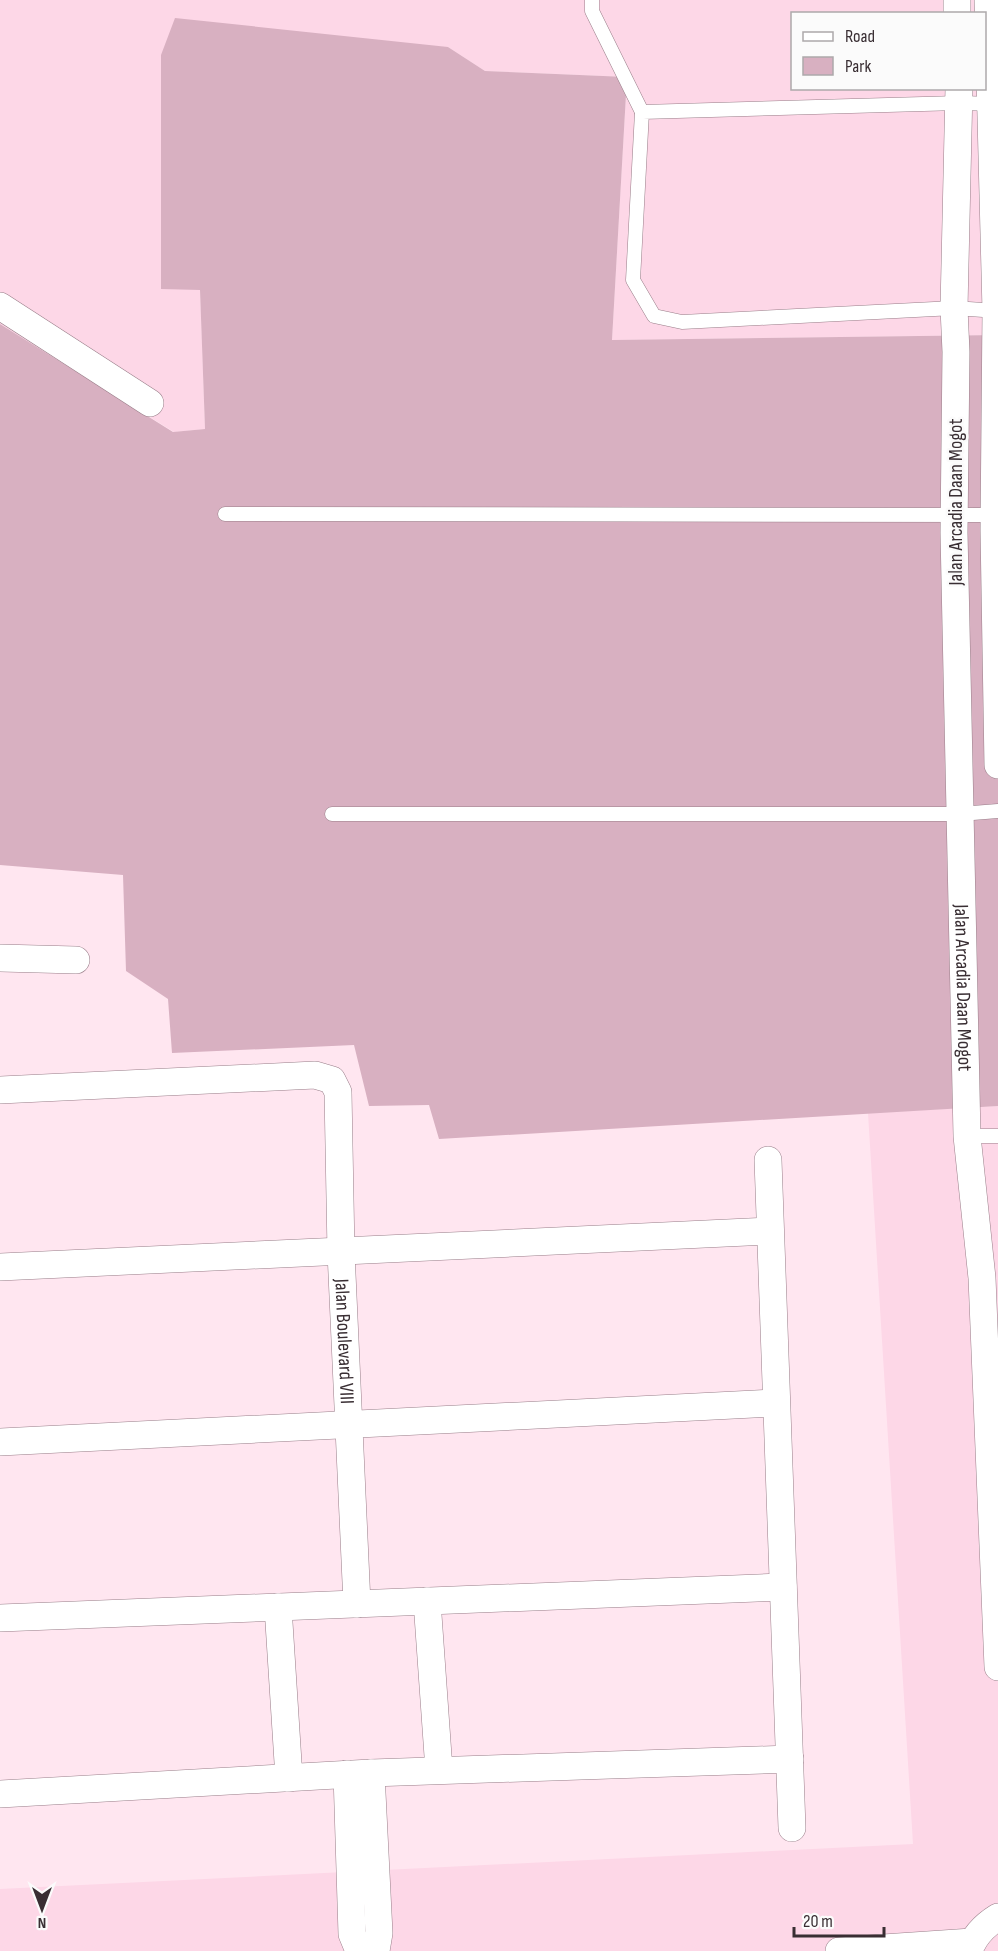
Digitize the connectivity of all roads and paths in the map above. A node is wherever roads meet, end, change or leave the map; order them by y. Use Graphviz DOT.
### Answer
graph roads {
  1 [pos="592,0"];
  2 [pos="988,0"];
  3 [pos="959,96"];
  4 [pos="993,104"];
  5 [pos="642,112"];
  6 [pos="0,306"];
  7 [pos="954,308"];
  8 [pos="997,311"];
  9 [pos="150,403"];
  10 [pos="225,513"];
  11 [pos="954,514"];
  12 [pos="996,515"];
  13 [pos="998,765"];
  14 [pos="998,811"];
  15 [pos="332,814"];
  16 [pos="960,814"];
  17 [pos="0,958"];
  18 [pos="76,960"];
  19 [pos="0,1090"];
  20 [pos="967,1136"];
  21 [pos="998,1136"];
  22 [pos="768,1160"];
  23 [pos="770,1231"];
  24 [pos="341,1252"];
  25 [pos="0,1267"];
  26 [pos="777,1403"];
  27 [pos="347,1424"];
  28 [pos="0,1442"];
  29 [pos="783,1587"];
  30 [pos="426,1601"];
  31 [pos="357,1604"];
  32 [pos="278,1607"];
  33 [pos="0,1618"];
  34 [pos="998,1666"];
  35 [pos="790,1759"];
  36 [pos="439,1770"];
  37 [pos="359,1773"];
  38 [pos="289,1778"];
  39 [pos="0,1794"];
  40 [pos="792,1828"];
  41 [pos="364,1879"];
  42 [pos="998,1917"];
  43 [pos="378,1942"];
  44 [pos="355,1943"];
  45 [pos="970,1947"];
  46 [pos="839,1951"];
  1 -- 5 [label="lane"];
  2 -- 4 [label="street, Jalan Arcadia Daan Mogot"];
  3 -- 4 [label="lane"];
  3 -- 5 [label="lane"];
  3 -- 7 [label="street, Jalan Arcadia Daan Mogot"];
  4 -- 8 [label="street, Jalan Arcadia Daan Mogot"];
  5 -- 7 [label="lane"];
  6 -- 9 [label="street"];
  7 -- 8 [label="lane"];
  7 -- 11 [label="street, Jalan Arcadia Daan Mogot"];
  8 -- 12 [label="street, Jalan Arcadia Daan Mogot"];
  10 -- 11 [label="lane"];
  11 -- 12 [label="lane"];
  11 -- 16 [label="street, Jalan Arcadia Daan Mogot"];
  12 -- 13 [label="street, Jalan Arcadia Daan Mogot"];
  14 -- 16 [label="lane"];
  15 -- 16 [label="lane"];
  16 -- 20 [label="street, Jalan Arcadia Daan Mogot"];
  17 -- 18 [label="street"];
  19 -- 24 [label="street, Jalan Boulevard VIII"];
  20 -- 21 [label="lane"];
  20 -- 34 [label="street, Jalan Arcadia Daan Mogot"];
  22 -- 23 [label="street"];
  23 -- 24 [label="street"];
  23 -- 26 [label="street"];
  24 -- 25 [label="street"];
  24 -- 27 [label="street, Jalan Boulevard VIII"];
  26 -- 27 [label="street"];
  26 -- 29 [label="street"];
  27 -- 28 [label="street"];
  27 -- 31 [label="street, Jalan Boulevard VIII"];
  29 -- 30 [label="street"];
  29 -- 35 [label="street"];
  30 -- 31 [label="street"];
  30 -- 36 [label="street"];
  31 -- 32 [label="street"];
  32 -- 33 [label="street"];
  32 -- 38 [label="street"];
  35 -- 36 [label="street"];
  35 -- 40 [label="street"];
  36 -- 37 [label="street"];
  37 -- 38 [label="street"];
  37 -- 41 [label="street"];
  38 -- 39 [label="street"];
  41 -- 43 [label="street"];
  41 -- 44 [label="street"];
  42 -- 45 [label="street"];
  45 -- 46 [label="street"];
}
